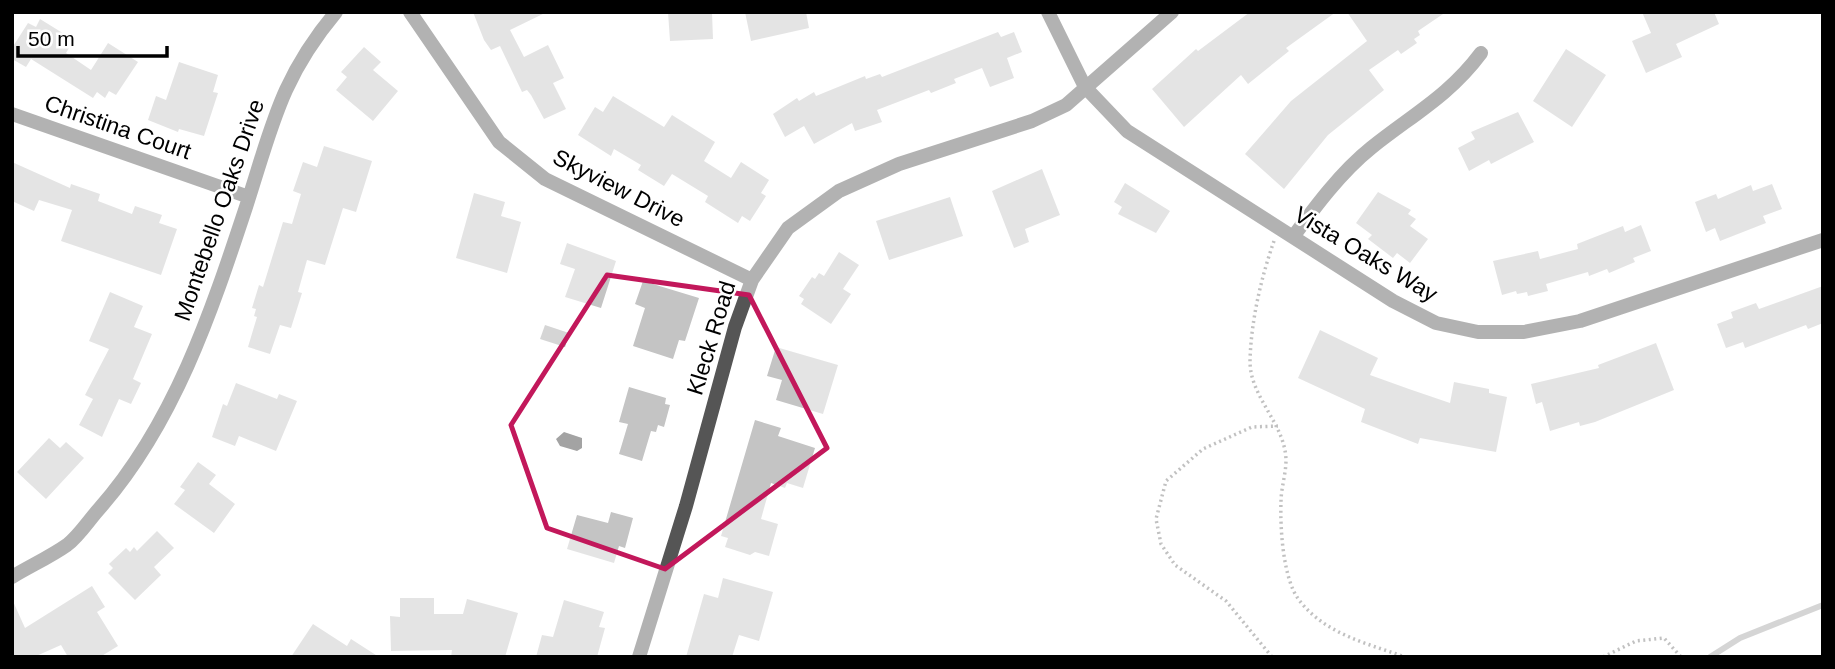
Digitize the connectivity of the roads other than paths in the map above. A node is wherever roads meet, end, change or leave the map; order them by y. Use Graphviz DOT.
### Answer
graph roads {
  1 [pos="336,12"];
  2 [pos="410,12"];
  3 [pos="1048,12"];
  4 [pos="1172,12"];
  5 [pos="1481,54"];
  6 [pos="1085,87"];
  7 [pos="12,114"];
  8 [pos="249,197"];
  9 [pos="1293,237"];
  10 [pos="1823,240"];
  11 [pos="752,279"];
  12 [pos="12,577"];
  13 [pos="639,657"];
  1 -- 8 [label="street, Montebello Oaks Drive"];
  2 -- 11 [label="street, Skyview Drive"];
  3 -- 6 [label="street"];
  4 -- 6 [label="street, Kleck Road"];
  5 -- 9 [label="street"];
  6 -- 9 [label="street, Vista Oaks Way"];
  6 -- 11 [label="street, Kleck Road"];
  7 -- 8 [label="street, Christina Court"];
  8 -- 12 [label="street, Montebello Oaks Drive"];
  9 -- 10 [label="street, Vista Oaks Way"];
  11 -- 13 [label="street, Kleck Road"];
}
